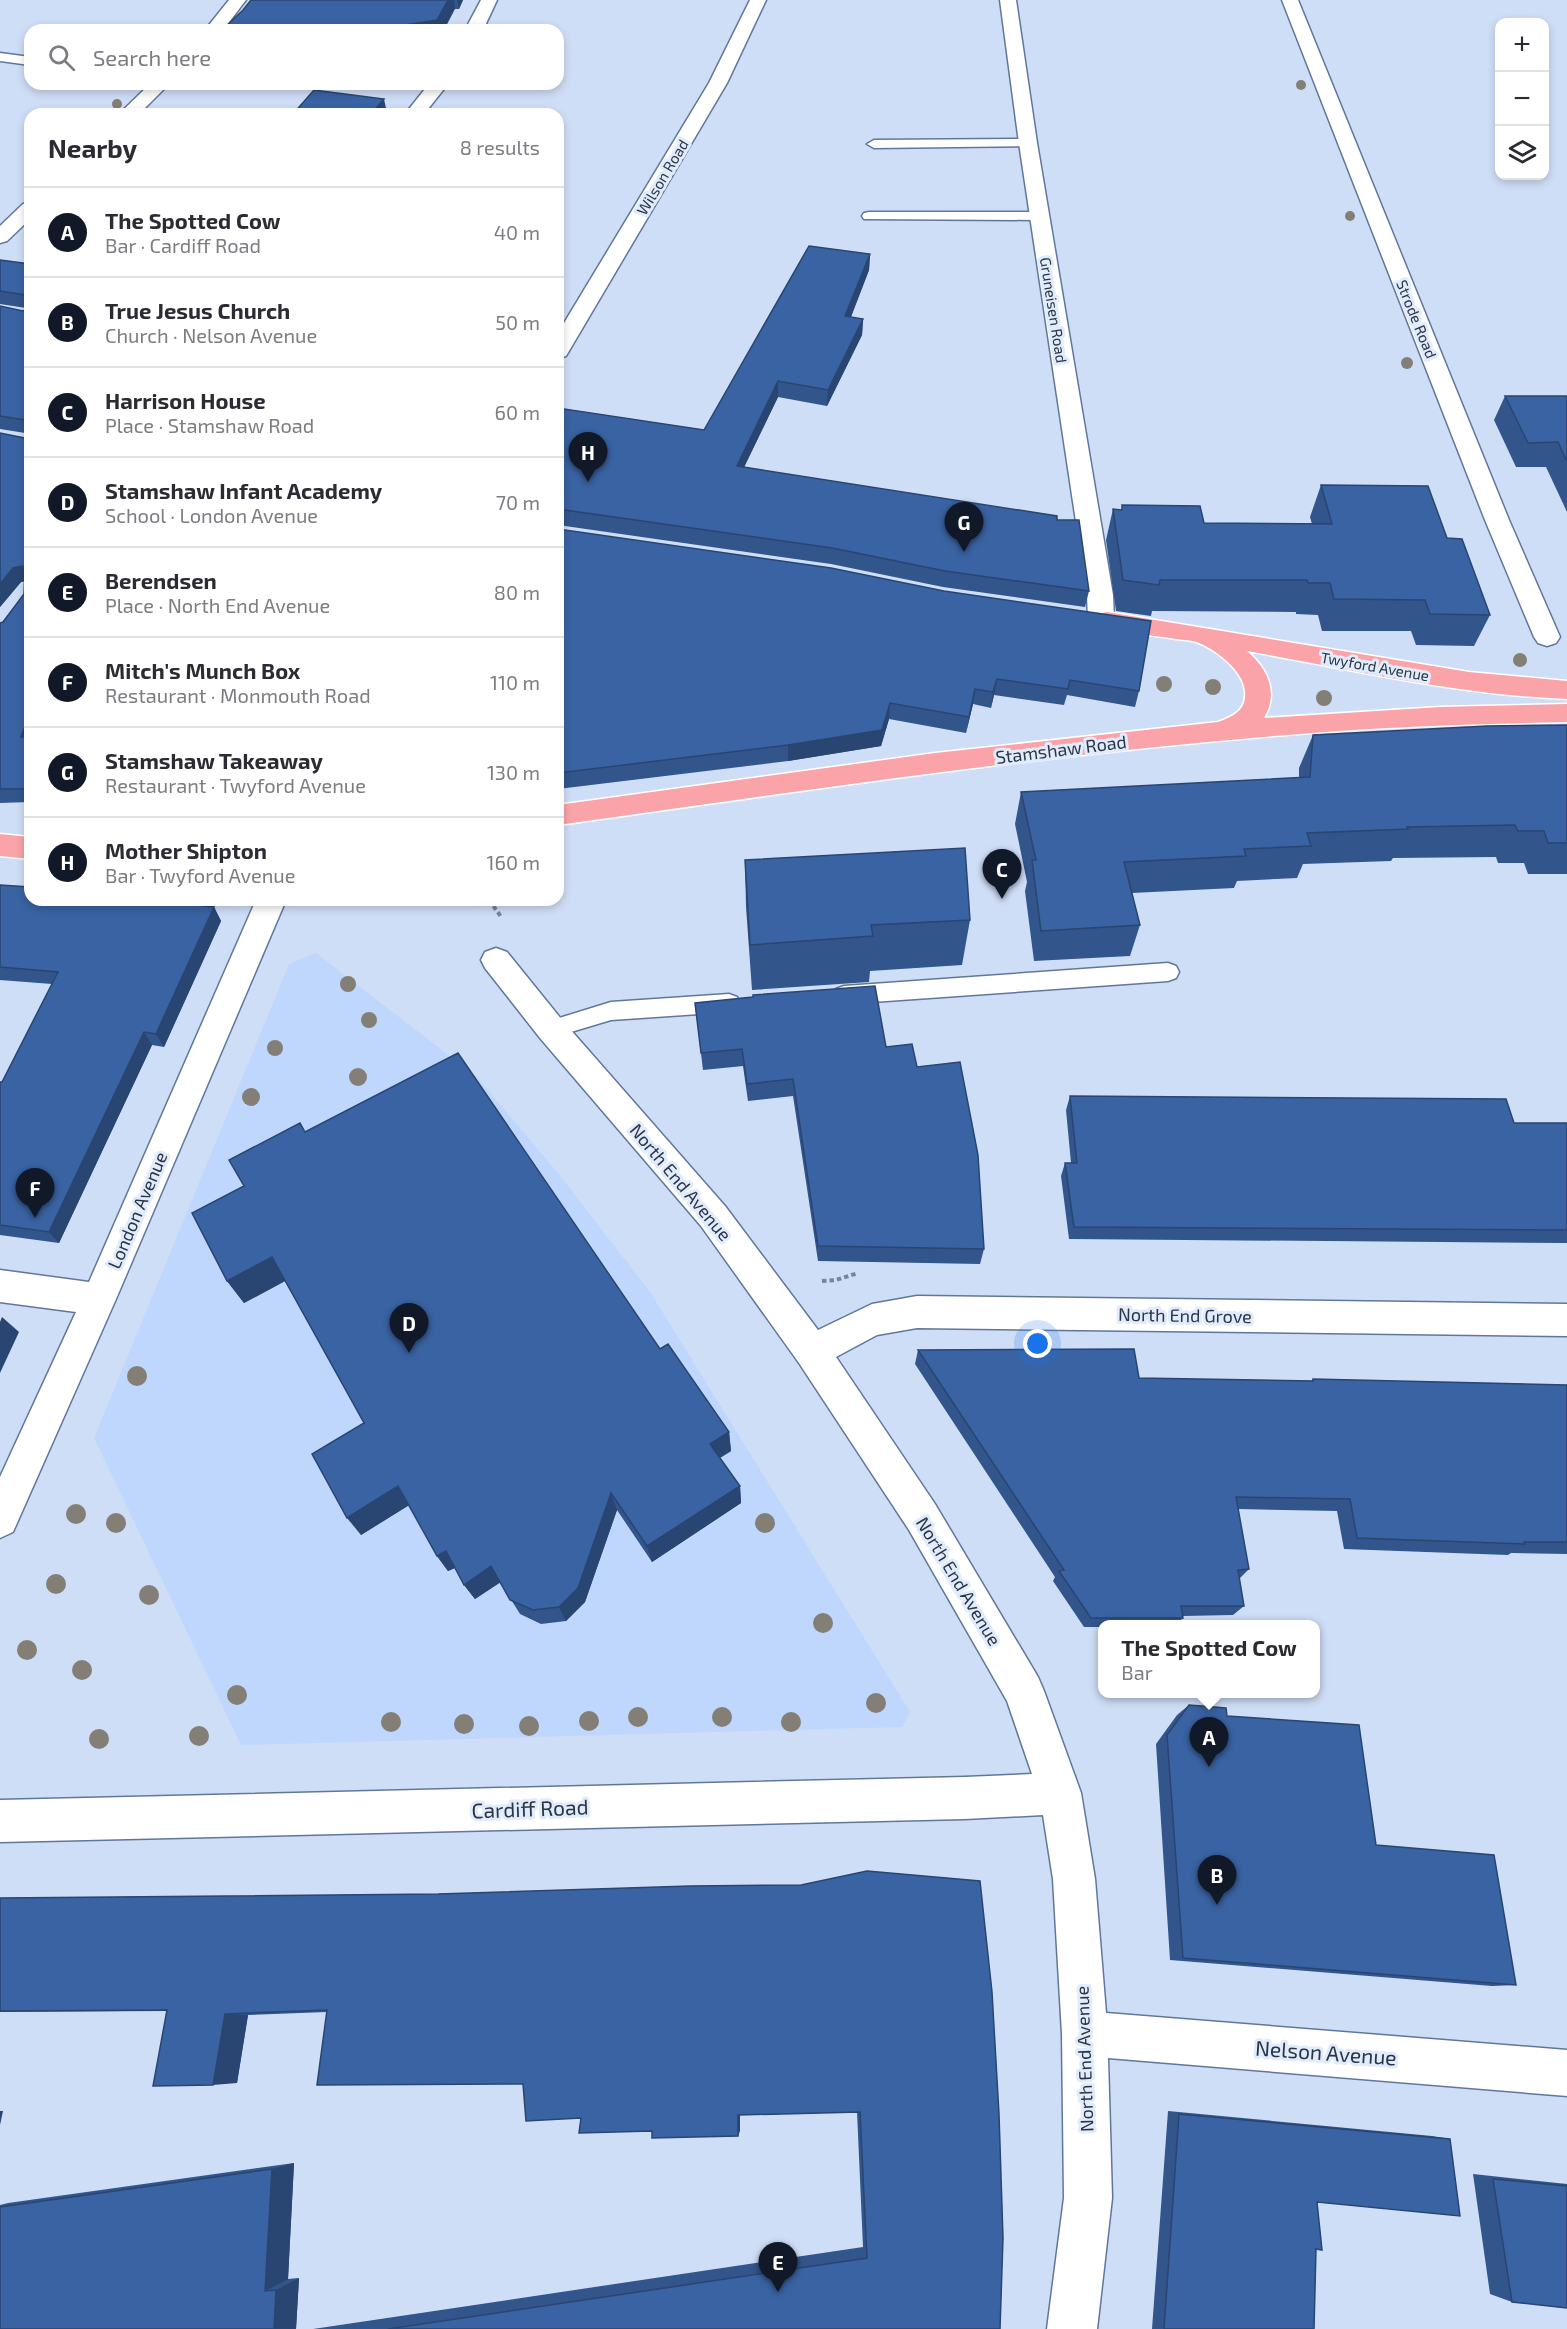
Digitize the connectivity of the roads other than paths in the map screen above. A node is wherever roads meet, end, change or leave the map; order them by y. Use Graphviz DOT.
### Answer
graph roads {
  1 [pos="238,0"];
  2 [pos="489,0"];
  3 [pos="758,0"];
  4 [pos="1008,0"];
  5 [pos="1290,0"];
  6 [pos="219,24"];
  7 [pos="477,24"];
  8 [pos="0,57"];
  9 [pos="24,60"];
  10 [pos="154,90"];
  11 [pos="434,90"];
  12 [pos="134,108"];
  13 [pos="419,108"];
  14 [pos="1028,143"];
  15 [pos="874,144"];
  16 [pos="24,214"];
  17 [pos="869,216"];
  18 [pos="1040,216"];
  19 [pos="0,237"];
  20 [pos="564,341"];
  21 [pos="1090,618"];
  22 [pos="1185,631"];
  23 [pos="1547,637"];
  24 [pos="1567,690"];
  25 [pos="1567,713"];
  26 [pos="1210,734"];
  27 [pos="564,814"];
  28 [pos="0,845"];
  29 [pos="24,847"];
  30 [pos="268,906"];
  31 [pos="496,960"];
  32 [pos="1168,972"];
  33 [pos="825,996"];
  34 [pos="754,1001"];
  35 [pos="551,1029"];
  36 [pos="0,1286"];
  37 [pos="99,1299"];
  38 [pos="1567,1320"];
  39 [pos="812,1352"];
  40 [pos="0,1519"];
  41 [pos="1060,1793"];
  42 [pos="0,1821"];
  43 [pos="1085,2034"];
  44 [pos="1567,2073"];
  45 [pos="1072,2329"];
  1 -- 6 [label="street"];
  2 -- 7 [label="street"];
  3 -- 20 [label="street, Wilson Road"];
  4 -- 14 [label="street, Gruneisen Road"];
  5 -- 23 [label="street, Strode Road"];
  8 -- 9 [label="lane"];
  10 -- 12 [label="street"];
  11 -- 13 [label="street"];
  14 -- 15 [label="lane"];
  14 -- 18 [label="street, Gruneisen Road"];
  16 -- 19 [label="street"];
  17 -- 18 [label="lane"];
  18 -- 21 [label="street, Gruneisen Road"];
  21 -- 22 [label="main road, Twyford Avenue"];
  22 -- 24 [label="main road, Twyford Avenue"];
  22 -- 26 [label="main road, Twyford Avenue"];
  25 -- 26 [label="main road, Stamshaw Road"];
  26 -- 27 [label="main road, Stamshaw Road"];
  28 -- 29 [label="main road"];
  30 -- 37 [label="street, London Avenue"];
  31 -- 35 [label="street, North End Avenue"];
  32 -- 33 [label="lane"];
  34 -- 35 [label="lane"];
  35 -- 39 [label="street, North End Avenue"];
  36 -- 37 [label="street"];
  37 -- 40 [label="street, London Avenue"];
  38 -- 39 [label="street, North End Grove"];
  39 -- 41 [label="street, North End Avenue"];
  41 -- 42 [label="street, Cardiff Road"];
  41 -- 43 [label="street, North End Avenue"];
  43 -- 44 [label="street, Nelson Avenue"];
  43 -- 45 [label="street, North End Avenue"];
}
